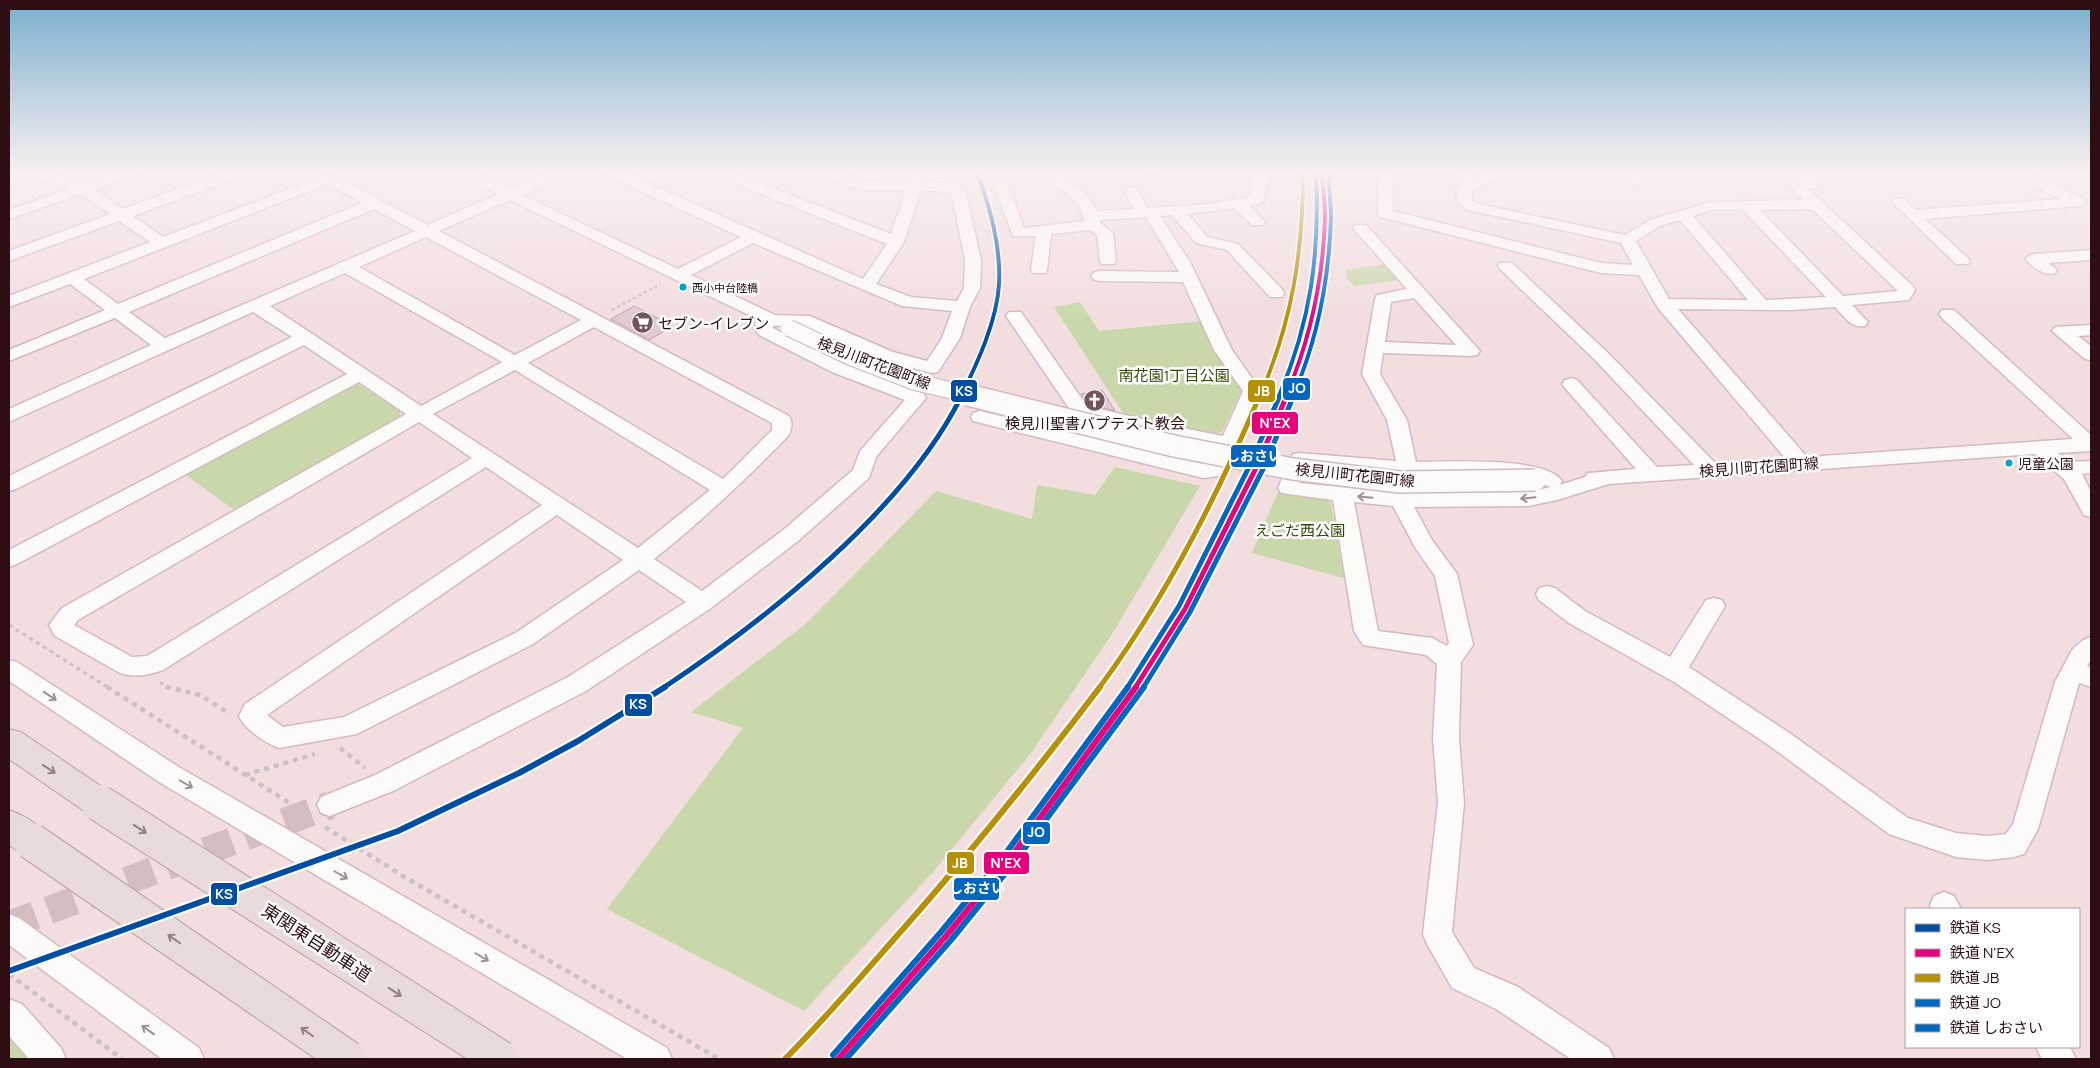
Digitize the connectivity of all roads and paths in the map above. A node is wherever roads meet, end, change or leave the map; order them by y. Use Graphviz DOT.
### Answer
graph roads {
  1 [pos="100,222"];
  2 [pos="132,222"];
  3 [pos="214,222"];
  4 [pos="328,222"];
  5 [pos="410,222"];
  6 [pos="445,222"];
  7 [pos="562,222"];
  8 [pos="720,222"];
  9 [pos="845,222"];
  10 [pos="902,222"];
  11 [pos="965,222"];
  12 [pos="1014,222"];
  13 [pos="1084,222"];
  14 [pos="1095,222"];
  15 [pos="1153,222"];
  16 [pos="1186,222"];
  17 [pos="1417,222"];
  18 [pos="1542,222"];
  19 [pos="1661,222"];
  20 [pos="1690,222"];
  21 [pos="1763,222"];
  22 [pos="1836,222"];
  23 [pos="1920,222"];
  24 [pos="1361,228"];
  25 [pos="426,230"];
  26 [pos="1044,230"];
  27 [pos="753,237"];
  28 [pos="1627,240"];
  29 [pos="161,242"];
  30 [pos="896,242"];
  31 [pos="2091,255"];
  32 [pos="9,256"];
  33 [pos="1108,261"];
  34 [pos="1962,261"];
  35 [pos="345,266"];
  36 [pos="1506,266"];
  37 [pos="1038,270"];
  38 [pos="1643,270"];
  39 [pos="2049,270"];
  40 [pos="1099,276"];
  41 [pos="71,277"];
  42 [pos="1188,277"];
  43 [pos="672,278"];
  44 [pos="866,286"];
  45 [pos="1418,292"];
  46 [pos="1276,293"];
  47 [pos="1839,301"];
  48 [pos="9,302"];
  49 [pos="1664,304"];
  50 [pos="260,305"];
  51 [pos="1762,305"];
  52 [pos="962,307"];
  53 [pos="115,310"];
  54 [pos="1948,314"];
  55 [pos="1014,316"];
  56 [pos="594,320"];
  57 [pos="775,321"];
  58 [pos="1860,322"];
  59 [pos="2091,330"];
  60 [pos="306,337"];
  61 [pos="163,345"];
  62 [pos="1375,347"];
  63 [pos="2091,355"];
  64 [pos="9,356"];
  65 [pos="516,363"];
  66 [pos="361,374"];
  67 [pos="1571,384"];
  68 [pos="421,413"];
  69 [pos="9,416"];
  70 [pos="980,416"];
  71 [pos="1230,443"];
  72 [pos="2091,444"];
  73 [pos="2039,447"];
  74 [pos="486,458"];
  75 [pos="1802,464"];
  76 [pos="2091,467"];
  77 [pos="1408,468"];
  78 [pos="2065,469"];
  79 [pos="1710,470"];
  80 [pos="1652,474"];
  81 [pos="1608,477"];
  82 [pos="1543,480"];
  83 [pos="9,484"];
  84 [pos="724,489"];
  85 [pos="1342,495"];
  86 [pos="1400,500"];
  87 [pos="557,505"];
  88 [pos="2091,510"];
  89 [pos="9,559"];
  90 [pos="638,559"];
  91 [pos="1547,594"];
  92 [pos="703,602"];
  93 [pos="1714,606"];
  94 [pos="9,625"];
  95 [pos="2091,646"];
  96 [pos="1449,660"];
  97 [pos="142,668"];
  98 [pos="9,669"];
  99 [pos="1674,670"];
  100 [pos="2082,674"];
  101 [pos="252,716"];
  102 [pos="9,742"];
  103 [pos="330,750"];
  104 [pos="320,753"];
  105 [pos="244,775"];
  106 [pos="384,783"];
  107 [pos="325,814"];
  108 [pos="311,818"];
  109 [pos="20,833"];
  110 [pos="9,928"];
  111 [pos="9,974"];
  112 [pos="9,1016"];
  113 [pos="2053,1048"];
  114 [pos="50,1059"];
  115 [pos="122,1059"];
  116 [pos="188,1059"];
  117 [pos="348,1059"];
  118 [pos="501,1059"];
  119 [pos="656,1059"];
  120 [pos="718,1059"];
  121 [pos="1598,1059"];
  122 [pos="2060,1059"];
  1 -- 32 [label="street"];
  2 -- 29 [label="street"];
  3 -- 29 [label="street"];
  4 -- 53 [label="street"];
  5 -- 25 [label="street"];
  6 -- 25 [label="street"];
  7 -- 43 [label="street, 検見川町花園町線"];
  8 -- 27 [label="street"];
  9 -- 30 [label="street"];
  10 -- 30 [label="street"];
  11 -- 52 [label="street"];
  12 -- 26 [label="street"];
  13 -- 26 [label="street"];
  14 -- 33 [label="street"];
  15 -- 42 [label="street"];
  16 -- 46 [label="street"];
  17 -- 38 [label="street"];
  18 -- 28 [label="street"];
  19 -- 28 [label="street"];
  20 -- 51 [label="street"];
  21 -- 47 [label="street"];
  22 -- 47 [label="street"];
  23 -- 34 [label="street"];
  24 -- 45 [label="street"];
  25 -- 35 [label="street"];
  25 -- 56 [label="street"];
  26 -- 37 [label="street"];
  27 -- 43 [label="street"];
  27 -- 44 [label="street"];
  28 -- 38 [label="street"];
  29 -- 41 [label="street"];
  30 -- 44 [label="street"];
  31 -- 39 [label="street"];
  35 -- 50 [label="street"];
  35 -- 65 [label="street"];
  36 -- 79 [label="street"];
  38 -- 49 [label="street"];
  40 -- 42 [label="street"];
  41 -- 48 [label="street"];
  41 -- 53 [label="street"];
  42 -- 71 [label="street"];
  43 -- 56 [label="path"];
  43 -- 57 [label="street, 検見川町花園町線"];
  44 -- 52 [label="street"];
  45 -- 62 [label="street"];
  45 -- 62 [label="street"];
  47 -- 51 [label="street"];
  47 -- 58 [label="street"];
  49 -- 51 [label="street"];
  49 -- 75 [label="street"];
  50 -- 60 [label="street"];
  50 -- 61 [label="street"];
  52 -- 57 [label="street"];
  53 -- 61 [label="street"];
  53 -- 64 [label="street"];
  54 -- 72 [label="street"];
  55 -- 71 [label="street"];
  56 -- 65 [label="street"];
  56 -- 84 [label="street"];
  57 -- 82 [label="street, 検見川町花園町線, bridge"];
  57 -- 92 [label="street"];
  59 -- 63 [label="street"];
  60 -- 66 [label="street"];
  60 -- 83 [label="street"];
  61 -- 69 [label="street"];
  62 -- 77 [label="street"];
  65 -- 68 [label="street"];
  65 -- 84 [label="street"];
  66 -- 68 [label="street"];
  66 -- 89 [label="street"];
  67 -- 80 [label="street"];
  68 -- 74 [label="street"];
  68 -- 97 [label="street"];
  70 -- 71 [label="street"];
  72 -- 73 [label="street, 検見川町花園町線"];
  73 -- 75 [label="street, 検見川町花園町線"];
  73 -- 78 [label="street"];
  74 -- 87 [label="street"];
  74 -- 97 [label="street"];
  75 -- 79 [label="street, 検見川町花園町線"];
  76 -- 78 [label="street"];
  77 -- 82 [label="street"];
  77 -- 85 [label="street"];
  78 -- 88 [label="street"];
  79 -- 80 [label="street, 検見川町花園町線"];
  80 -- 81 [label="street, 検見川町花園町線"];
  81 -- 82 [label="street, 検見川町花園町線"];
  81 -- 86 [label="street, one-way"];
  84 -- 90 [label="street"];
  86 -- 85 [label="street, one-way"];
  85 -- 96 [label="street"];
  86 -- 96 [label="street"];
  87 -- 90 [label="street"];
  87 -- 101 [label="street"];
  90 -- 92 [label="street"];
  90 -- 101 [label="street"];
  91 -- 99 [label="street"];
  92 -- 106 [label="street"];
  93 -- 99 [label="street"];
  94 -- 105 [label="path"];
  95 -- 100 [label="street"];
  96 -- 121 [label="street"];
  97 -- 101 [label="path"];
  98 -- 119 [label="street, one-way"];
  99 -- 100 [label="street"];
  102 -- 118 [label="highway, 東関東自動車道, one-way, bridge"];
  103 -- 106 [label="path"];
  104 -- 105 [label="path"];
  105 -- 108 [label="path"];
  106 -- 107 [label="street"];
  107 -- 120 [label="path"];
  117 -- 109 [label="highway, one-way, bridge"];
  116 -- 110 [label="street, one-way"];
  111 -- 115 [label="path"];
  112 -- 114 [label="street"];
  113 -- 122 [label="street"];
}
